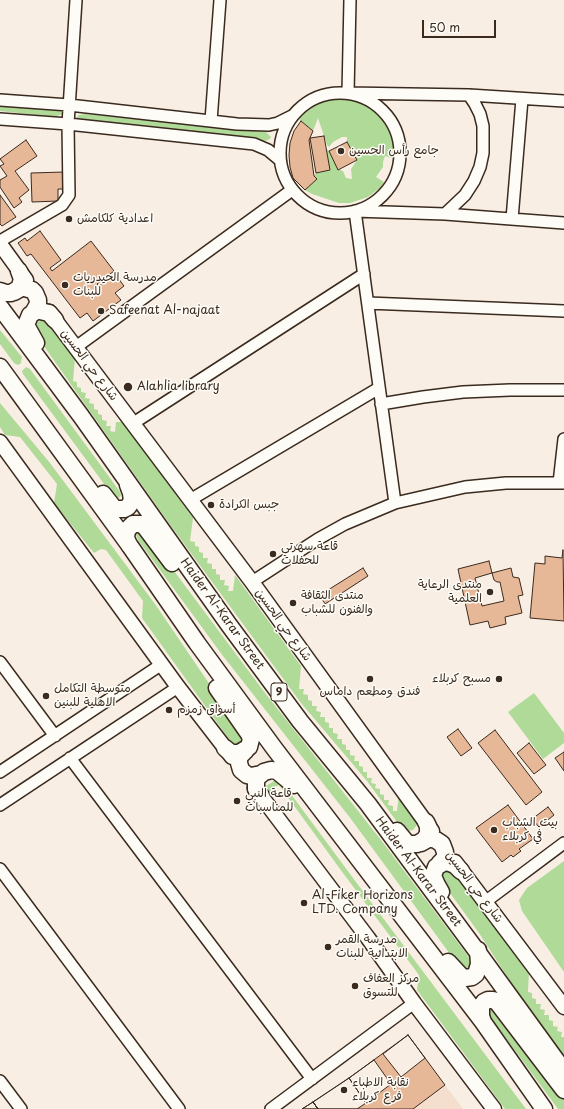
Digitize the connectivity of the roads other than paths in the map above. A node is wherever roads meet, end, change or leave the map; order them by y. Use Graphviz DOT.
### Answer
graph roads {
  1 [pos="76,0"];
  2 [pos="220,0"];
  3 [pos="350,0"];
  4 [pos="348,93"];
  5 [pos="469,95"];
  6 [pos="522,99"];
  7 [pos="0,100"];
  8 [pos="564,101"];
  9 [pos="69,105"];
  10 [pos="295,113"];
  11 [pos="0,119"];
  12 [pos="211,121"];
  13 [pos="68,124"];
  14 [pos="280,160"];
  15 [pos="292,190"];
  16 [pos="355,211"];
  17 [pos="445,214"];
  18 [pos="512,219"];
  19 [pos="564,223"];
  20 [pos="0,243"];
  21 [pos="19,271"];
  22 [pos="364,274"];
  23 [pos="7,292"];
  24 [pos="35,293"];
  25 [pos="368,303"];
  26 [pos="0,307"];
  27 [pos="564,311"];
  28 [pos="33,313"];
  29 [pos="55,320"];
  30 [pos="76,347"];
  31 [pos="0,367"];
  32 [pos="379,388"];
  33 [pos="564,390"];
  34 [pos="27,403"];
  35 [pos="381,404"];
  36 [pos="80,416"];
  37 [pos="132,424"];
  38 [pos="564,439"];
  39 [pos="0,442"];
  40 [pos="125,479"];
  41 [pos="561,483"];
  42 [pos="190,500"];
  43 [pos="395,503"];
  44 [pos="130,546"];
  45 [pos="252,582"];
  46 [pos="229,625"];
  47 [pos="197,643"];
  48 [pos="0,662"];
  49 [pos="162,664"];
  50 [pos="178,687"];
  51 [pos="55,736"];
  52 [pos="225,748"];
  53 [pos="246,750"];
  54 [pos="70,758"];
  55 [pos="241,770"];
  56 [pos="0,772"];
  57 [pos="261,774"];
  58 [pos="261,796"];
  59 [pos="368,804"];
  60 [pos="0,805"];
  61 [pos="317,806"];
  62 [pos="426,822"];
  63 [pos="421,843"];
  64 [pos="564,843"];
  65 [pos="442,844"];
  66 [pos="439,864"];
  67 [pos="0,869"];
  68 [pos="461,871"];
  69 [pos="375,881"];
  70 [pos="485,902"];
  71 [pos="479,954"];
  72 [pos="414,1003"];
  73 [pos="564,1007"];
  74 [pos="483,1022"];
  75 [pos="564,1072"];
  76 [pos="312,1079"];
  77 [pos="0,1081"];
  78 [pos="564,1090"];
  79 [pos="21,1109"];
  80 [pos="179,1109"];
  81 [pos="271,1109"];
  82 [pos="494,1109"];
  83 [pos="544,1109"];
  1 -- 9 [label="street"];
  2 -- 12 [label="street"];
  3 -- 4 [label="street"];
  4 -- 5 [label="street"];
  4 -- 10 [label="street"];
  4 -- 16 [label="street"];
  5 -- 6 [label="street"];
  5 -- 17 [label="street"];
  6 -- 8 [label="street"];
  6 -- 18 [label="street"];
  7 -- 9 [label="street"];
  9 -- 12 [label="street"];
  9 -- 13 [label="street"];
  10 -- 12 [label="street"];
  10 -- 14 [label="street"];
  11 -- 13 [label="street"];
  13 -- 14 [label="street"];
  13 -- 20 [label="street"];
  14 -- 15 [label="street"];
  15 -- 16 [label="street"];
  15 -- 30 [label="street"];
  16 -- 17 [label="street"];
  16 -- 22 [label="street"];
  17 -- 18 [label="street"];
  18 -- 19 [label="street"];
  20 -- 21 [label="main road, شارع حي الحسين"];
  21 -- 23 [label="highway"];
  21 -- 24 [label="main road, شارع حي الحسين"];
  22 -- 25 [label="street"];
  22 -- 37 [label="street"];
  23 -- 24 [label="highway"];
  24 -- 28 [label="highway"];
  24 -- 29 [label="main road, شارع حي الحسين"];
  25 -- 27 [label="street"];
  25 -- 32 [label="street"];
  26 -- 36 [label="highway, Haider Al-Karar Street / 9"];
  28 -- 29 [label="highway"];
  28 -- 36 [label="highway"];
  29 -- 30 [label="main road, شارع حي الحسين"];
  30 -- 37 [label="main road, شارع حي الحسين"];
  31 -- 34 [label="highway"];
  32 -- 35 [label="street"];
  32 -- 42 [label="street"];
  33 -- 35 [label="street"];
  34 -- 40 [label="highway"];
  34 -- 44 [label="highway"];
  35 -- 43 [label="street"];
  36 -- 40 [label="highway, Haider Al-Karar Street / 9"];
  37 -- 42 [label="main road, شارع حي الحسين"];
  38 -- 41 [label="street"];
  39 -- 49 [label="main road"];
  40 -- 46 [label="highway, Haider Al-Karar Street / 9"];
  41 -- 43 [label="street"];
  42 -- 45 [label="main road, شارع حي الحسين"];
  43 -- 45 [label="street"];
  44 -- 46 [label="highway"];
  44 -- 47 [label="highway"];
  45 -- 62 [label="main road, شارع حي الحسين"];
  46 -- 59 [label="highway, Haider Al-Karar Street / 9"];
  47 -- 53 [label="highway"];
  47 -- 61 [label="highway"];
  48 -- 51 [label="street"];
  49 -- 50 [label="main road"];
  49 -- 51 [label="street"];
  50 -- 52 [label="main road"];
  50 -- 54 [label="street"];
  51 -- 56 [label="street"];
  52 -- 53 [label="highway"];
  52 -- 55 [label="main road"];
  53 -- 55 [label="highway"];
  54 -- 60 [label="street"];
  54 -- 76 [label="street"];
  55 -- 57 [label="highway"];
  55 -- 58 [label="main road"];
  57 -- 58 [label="highway"];
  57 -- 61 [label="highway"];
  58 -- 72 [label="main road"];
  59 -- 63 [label="highway"];
  59 -- 71 [label="highway, Haider Al-Karar Street / 9"];
  61 -- 69 [label="highway"];
  62 -- 63 [label="highway"];
  62 -- 65 [label="main road, شارع حي الحسين"];
  63 -- 65 [label="highway"];
  64 -- 70 [label="street"];
  65 -- 66 [label="highway"];
  65 -- 68 [label="main road, شارع حي الحسين"];
  66 -- 68 [label="highway"];
  66 -- 71 [label="highway"];
  67 -- 80 [label="street"];
  68 -- 70 [label="main road, شارع حي الحسين"];
  69 -- 71 [label="highway"];
  69 -- 74 [label="highway"];
  70 -- 73 [label="main road, شارع حي الحسين"];
  71 -- 75 [label="highway, Haider Al-Karar Street / 9"];
  72 -- 76 [label="street"];
  72 -- 82 [label="main road"];
  74 -- 78 [label="highway"];
  74 -- 83 [label="highway"];
  76 -- 81 [label="street"];
  77 -- 79 [label="street"];
}
